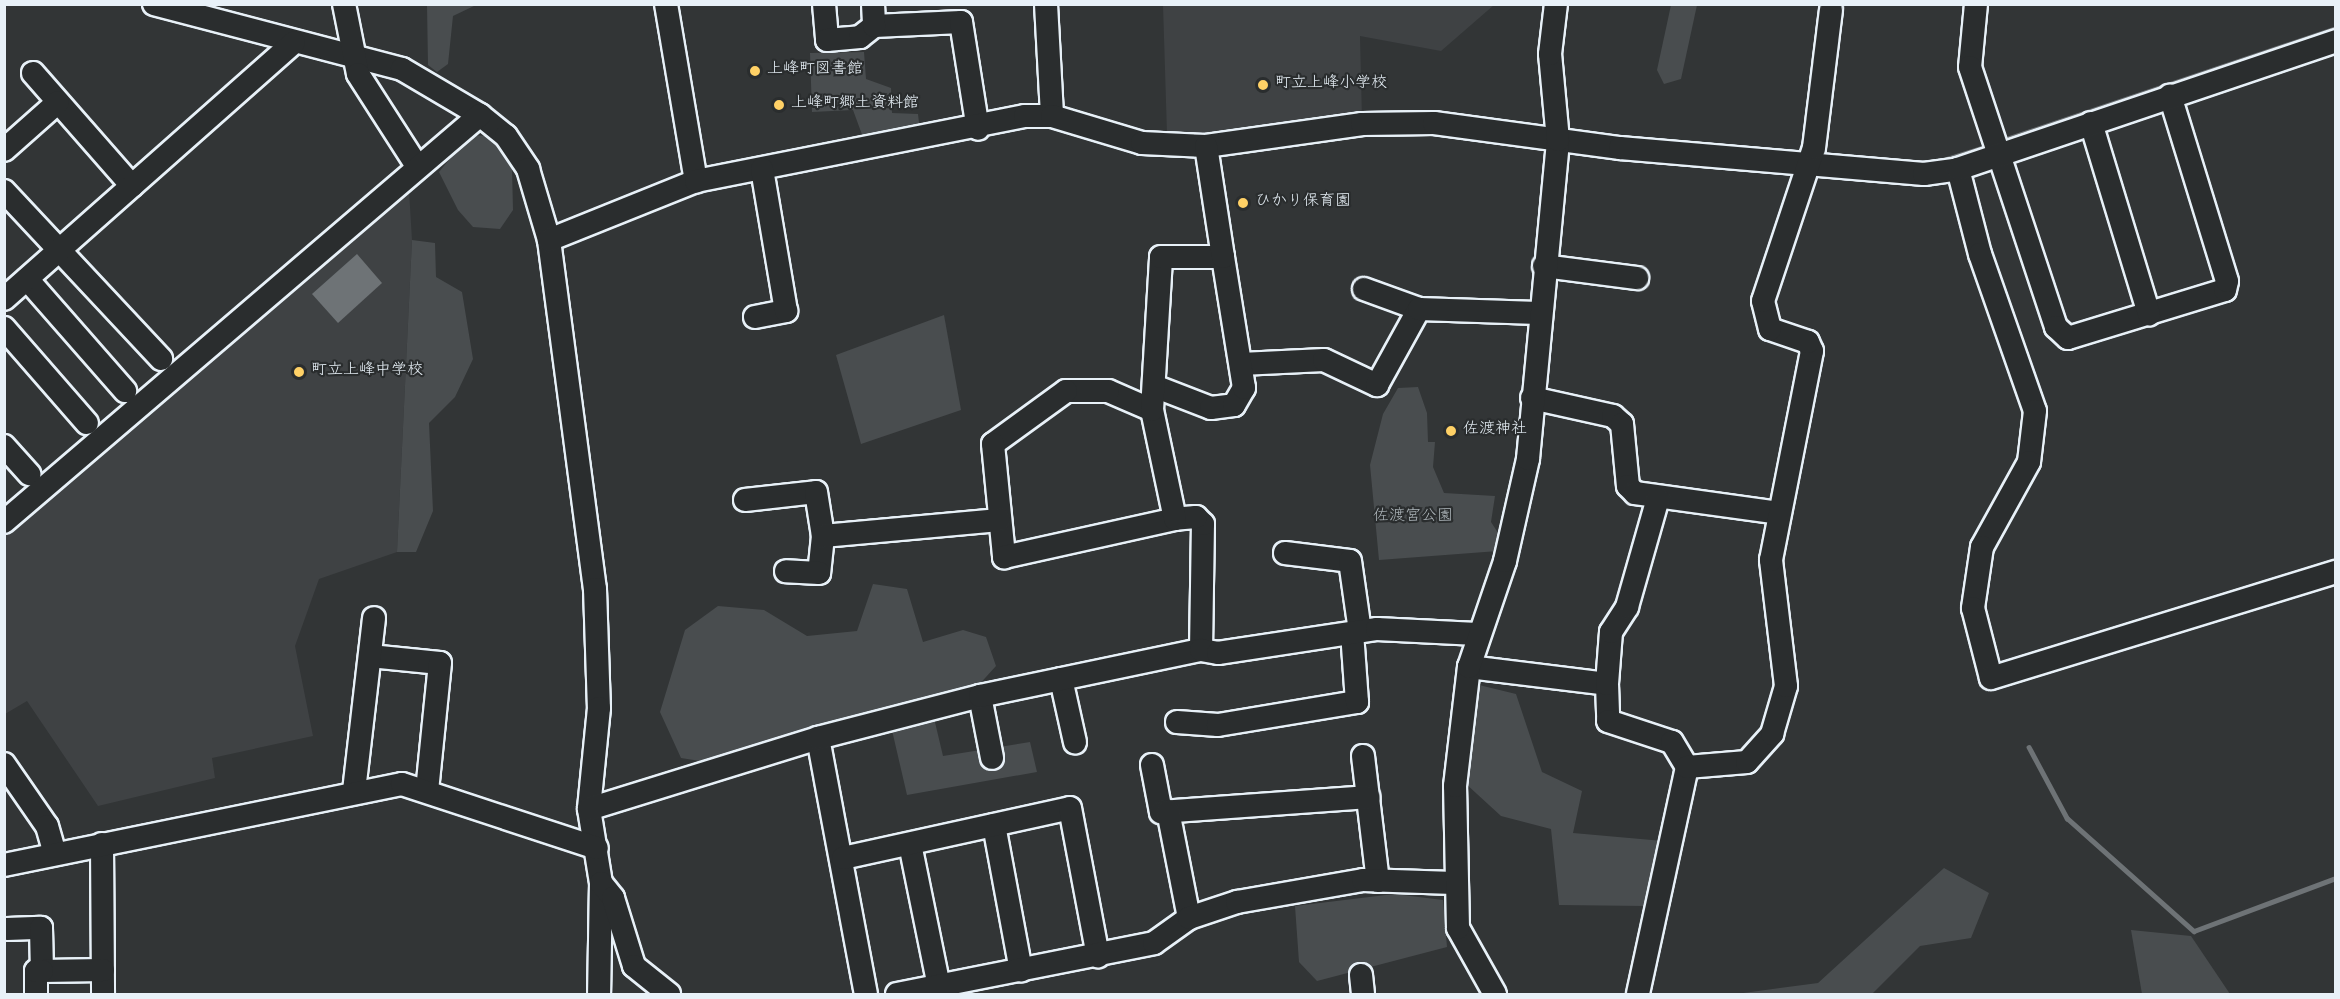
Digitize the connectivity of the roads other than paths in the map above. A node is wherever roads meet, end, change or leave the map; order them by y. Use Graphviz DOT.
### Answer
graph roads {
  1 [pos="154,4"];
  2 [pos="344,4"];
  3 [pos="666,4"];
  4 [pos="824,4"];
  5 [pos="1046,4"];
  6 [pos="1556,4"];
  7 [pos="1976,4"];
  8 [pos="1831,10"];
  9 [pos="874,15"];
  10 [pos="2336,41"];
  11 [pos="294,42"];
  12 [pos="356,53"];
  13 [pos="33,73"];
  14 [pos="2170,96"];
  15 [pos="58,102"];
  16 [pos="480,115"];
  17 [pos="1052,116"];
  18 [pos="2091,123"];
  19 [pos="978,129"];
  20 [pos="1558,140"];
  21 [pos="1997,145"];
  22 [pos="1206,146"];
  23 [pos="4,150"];
  24 [pos="1811,158"];
  25 [pos="417,166"];
  26 [pos="762,169"];
  27 [pos="1958,169"];
  28 [pos="696,181"];
  29 [pos="132,186"];
  30 [pos="4,190"];
  31 [pos="549,240"];
  32 [pos="60,250"];
  33 [pos="1223,257"];
  34 [pos="1544,266"];
  35 [pos="1637,278"];
  36 [pos="27,279"];
  37 [pos="1364,290"];
  38 [pos="4,299"];
  39 [pos="1419,309"];
  40 [pos="1538,313"];
  41 [pos="2149,314"];
  42 [pos="755,317"];
  43 [pos="4,328"];
  44 [pos="161,359"];
  45 [pos="1240,364"];
  46 [pos="1154,386"];
  47 [pos="125,391"];
  48 [pos="1532,398"];
  49 [pos="1152,410"];
  50 [pos="87,423"];
  51 [pos="4,446"];
  52 [pos="29,474"];
  53 [pos="1658,498"];
  54 [pos="745,500"];
  55 [pos="1779,513"];
  56 [pos="1175,519"];
  57 [pos="999,520"];
  58 [pos="4,522"];
  59 [pos="823,536"];
  60 [pos="1285,553"];
  61 [pos="786,571"];
  62 [pos="2336,572"];
  63 [pos="374,618"];
  64 [pos="1356,632"];
  65 [pos="1477,634"];
  66 [pos="1201,650"];
  67 [pos="370,656"];
  68 [pos="1469,667"];
  69 [pos="1061,679"];
  70 [pos="1607,684"];
  71 [pos="980,696"];
  72 [pos="1177,722"];
  73 [pos="818,738"];
  74 [pos="1075,742"];
  75 [pos="1363,756"];
  76 [pos="992,758"];
  77 [pos="4,764"];
  78 [pos="1152,765"];
  79 [pos="1687,766"];
  80 [pos="428,790"];
  81 [pos="354,791"];
  82 [pos="1368,797"];
  83 [pos="590,809"];
  84 [pos="1168,811"];
  85 [pos="994,825"];
  86 [pos="102,844"];
  87 [pos="910,844"];
  88 [pos="597,848"];
  89 [pos="55,854"];
  90 [pos="843,858"];
  91 [pos="4,865"];
  92 [pos="1378,881"];
  93 [pos="602,883"];
  94 [pos="1454,883"];
  95 [pos="1190,918"];
  96 [pos="7,929"];
  97 [pos="1098,956"];
  98 [pos="103,970"];
  99 [pos="42,971"];
  100 [pos="1021,971"];
  101 [pos="939,986"];
  102 [pos="36,994"];
  103 [pos="103,994"];
  104 [pos="599,994"];
  105 [pos="669,994"];
  106 [pos="866,994"];
  107 [pos="897,994"];
  108 [pos="1495,994"];
  109 [pos="1638,994"];
  1 -- 11 [label="street"];
  2 -- 12 [label="street"];
  3 -- 28 [label="street"];
  4 -- 9 [label="street"];
  5 -- 17 [label="street"];
  6 -- 20 [label="street"];
  7 -- 21 [label="street"];
  8 -- 24 [label="street"];
  9 -- 19 [label="street"];
  10 -- 14 [label="street"];
  11 -- 12 [label="street"];
  11 -- 29 [label="street"];
  12 -- 16 [label="street"];
  12 -- 25 [label="street"];
  13 -- 15 [label="street"];
  14 -- 18 [label="street"];
  14 -- 41 [label="street"];
  15 -- 23 [label="street"];
  15 -- 29 [label="street"];
  16 -- 25 [label="street"];
  16 -- 31 [label="street"];
  17 -- 19 [label="street"];
  17 -- 22 [label="street"];
  18 -- 21 [label="street"];
  18 -- 41 [label="street"];
  19 -- 26 [label="street"];
  20 -- 22 [label="street"];
  20 -- 24 [label="street"];
  20 -- 34 [label="street"];
  21 -- 27 [label="street"];
  21 -- 41 [label="street"];
  22 -- 33 [label="street"];
  24 -- 27 [label="street"];
  24 -- 55 [label="street"];
  25 -- 58 [label="street"];
  26 -- 28 [label="street"];
  26 -- 42 [label="street"];
  27 -- 62 [label="street"];
  28 -- 31 [label="street"];
  29 -- 32 [label="street"];
  30 -- 32 [label="street"];
  31 -- 83 [label="street"];
  32 -- 36 [label="street"];
  32 -- 44 [label="street"];
  33 -- 45 [label="street"];
  33 -- 46 [label="street"];
  34 -- 35 [label="street"];
  34 -- 40 [label="street"];
  36 -- 38 [label="street"];
  36 -- 47 [label="street"];
  37 -- 39 [label="street"];
  39 -- 40 [label="street"];
  39 -- 45 [label="street"];
  40 -- 48 [label="street"];
  43 -- 50 [label="street"];
  45 -- 46 [label="street"];
  46 -- 49 [label="street"];
  48 -- 53 [label="street"];
  48 -- 65 [label="street"];
  49 -- 56 [label="street"];
  49 -- 57 [label="street"];
  51 -- 52 [label="street"];
  53 -- 55 [label="street"];
  53 -- 70 [label="street"];
  54 -- 59 [label="street"];
  55 -- 79 [label="street"];
  56 -- 57 [label="street"];
  56 -- 66 [label="street"];
  57 -- 59 [label="street"];
  59 -- 61 [label="street"];
  60 -- 64 [label="street"];
  63 -- 67 [label="street"];
  64 -- 65 [label="street"];
  64 -- 66 [label="street"];
  64 -- 72 [label="street"];
  65 -- 68 [label="street"];
  66 -- 69 [label="street"];
  67 -- 80 [label="street"];
  67 -- 81 [label="street"];
  68 -- 70 [label="street"];
  68 -- 94 [label="street"];
  69 -- 71 [label="street"];
  69 -- 74 [label="street"];
  70 -- 79 [label="street"];
  71 -- 73 [label="street"];
  71 -- 76 [label="street"];
  73 -- 83 [label="street"];
  73 -- 90 [label="street"];
  75 -- 82 [label="street"];
  77 -- 89 [label="street"];
  78 -- 84 [label="street"];
  79 -- 109 [label="street"];
  80 -- 81 [label="street"];
  80 -- 88 [label="street"];
  81 -- 86 [label="street"];
  82 -- 84 [label="street"];
  82 -- 92 [label="street"];
  83 -- 88 [label="street"];
  84 -- 95 [label="street"];
  85 -- 87 [label="street"];
  85 -- 97 [label="street"];
  85 -- 100 [label="street"];
  86 -- 89 [label="street"];
  86 -- 98 [label="street"];
  87 -- 90 [label="street"];
  87 -- 101 [label="street"];
  88 -- 93 [label="street"];
  89 -- 91 [label="street"];
  90 -- 106 [label="street"];
  92 -- 94 [label="street"];
  92 -- 95 [label="street"];
  93 -- 104 [label="street"];
  93 -- 105 [label="street"];
  94 -- 108 [label="street"];
  95 -- 97 [label="street"];
  96 -- 99 [label="street"];
  97 -- 100 [label="street"];
  98 -- 99 [label="street"];
  98 -- 103 [label="street"];
  99 -- 102 [label="street"];
  100 -- 101 [label="street"];
  101 -- 107 [label="street"];
}
